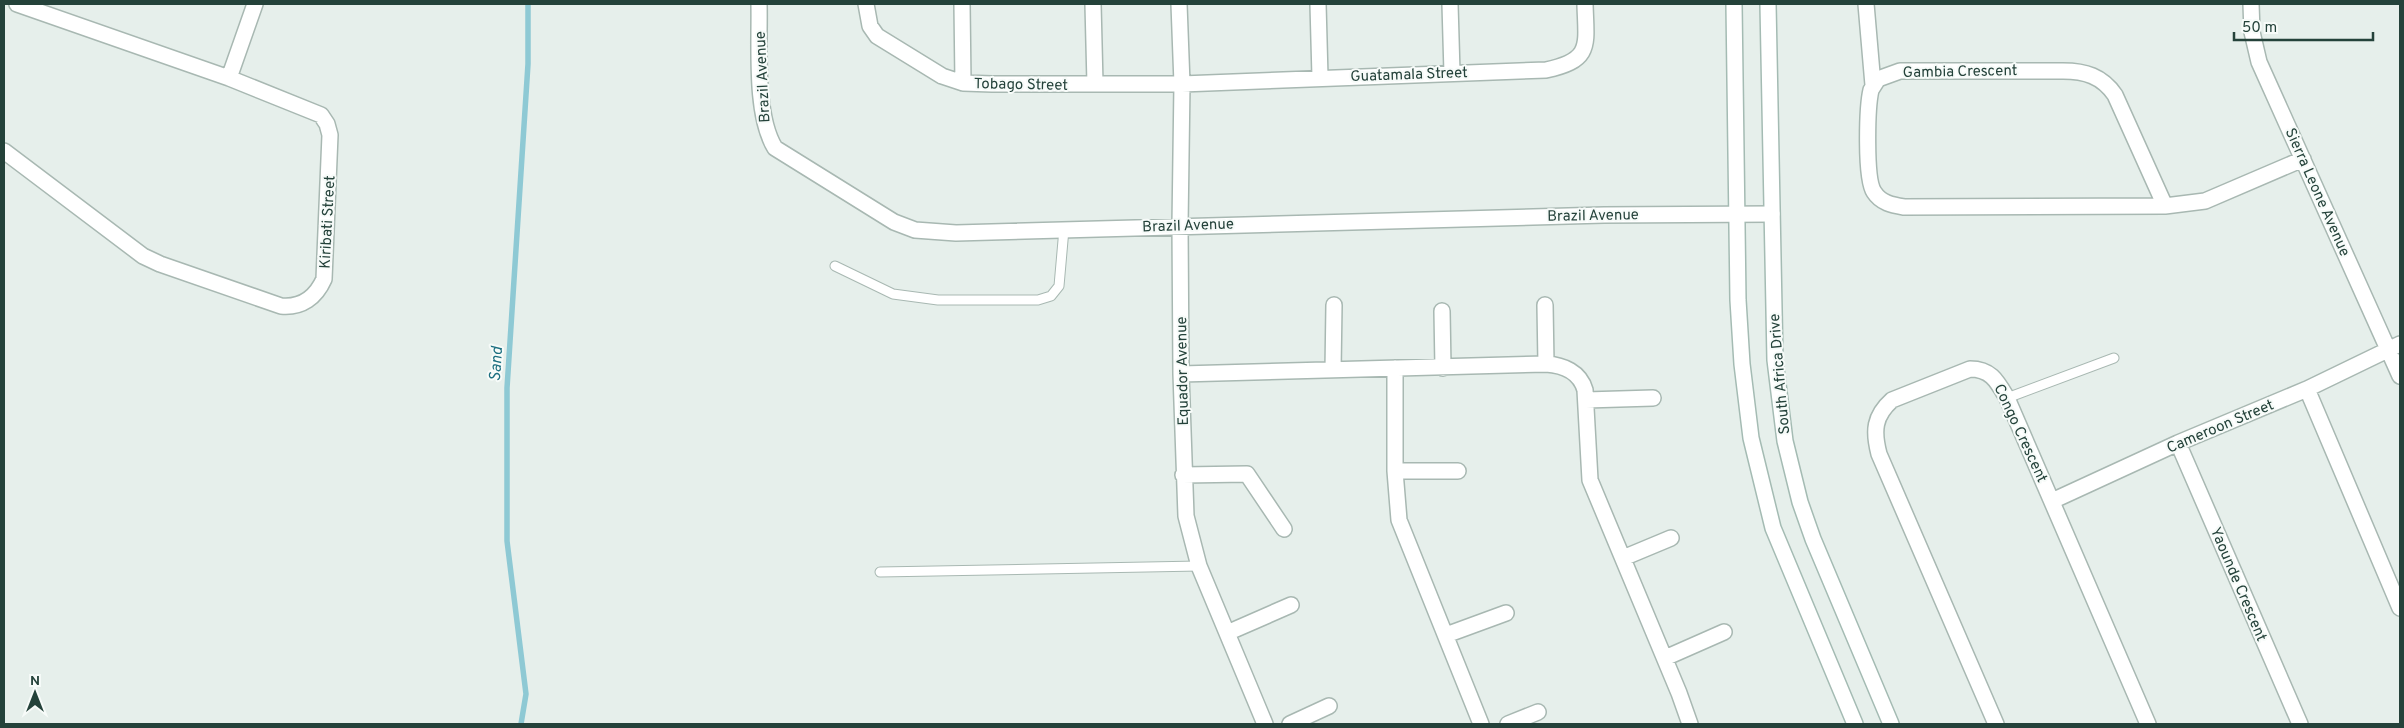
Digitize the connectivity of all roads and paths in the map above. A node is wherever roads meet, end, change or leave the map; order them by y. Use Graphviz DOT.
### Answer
graph roads {
  1 [pos="17,4"];
  2 [pos="255,4"];
  3 [pos="758,4"];
  4 [pos="866,4"];
  5 [pos="962,4"];
  6 [pos="1093,4"];
  7 [pos="1179,4"];
  8 [pos="1318,4"];
  9 [pos="1450,4"];
  10 [pos="1585,4"];
  11 [pos="1734,4"];
  12 [pos="1768,4"];
  13 [pos="1866,4"];
  14 [pos="2251,4"];
  15 [pos="1452,73"];
  16 [pos="1320,77"];
  17 [pos="229,78"];
  18 [pos="963,83"];
  19 [pos="1095,84"];
  20 [pos="1182,84"];
  21 [pos="1873,85"];
  22 [pos="4,151"];
  23 [pos="2303,159"];
  24 [pos="2165,206"];
  25 [pos="1737,214"];
  26 [pos="1772,214"];
  27 [pos="1180,225"];
  28 [pos="1064,229"];
  29 [pos="835,266"];
  30 [pos="1334,305"];
  31 [pos="1545,305"];
  32 [pos="1442,311"];
  33 [pos="2394,347"];
  34 [pos="2114,358"];
  35 [pos="1546,364"];
  36 [pos="1394,368"];
  37 [pos="1443,368"];
  38 [pos="1333,370"];
  39 [pos="1181,374"];
  40 [pos="2400,376"];
  41 [pos="2307,389"];
  42 [pos="1653,398"];
  43 [pos="2007,398"];
  44 [pos="1586,400"];
  45 [pos="2178,443"];
  46 [pos="1395,471"];
  47 [pos="1458,471"];
  48 [pos="1183,475"];
  49 [pos="2052,501"];
  50 [pos="1284,529"];
  51 [pos="1670,538"];
  52 [pos="1623,558"];
  53 [pos="1200,566"];
  54 [pos="880,572"];
  55 [pos="1291,605"];
  56 [pos="2400,608"];
  57 [pos="1506,613"];
  58 [pos="1227,632"];
  59 [pos="1724,632"];
  60 [pos="1446,635"];
  61 [pos="1665,658"];
  62 [pos="1329,706"];
  63 [pos="1538,712"];
  64 [pos="1265,724"];
  65 [pos="1290,724"];
  66 [pos="1481,724"];
  67 [pos="1508,724"];
  68 [pos="1690,724"];
  69 [pos="1854,724"];
  70 [pos="1891,724"];
  71 [pos="1996,724"];
  72 [pos="2148,724"];
  73 [pos="2300,724"];
  1 -- 17 [label="street, Kiribati Street"];
  2 -- 17 [label="street"];
  3 -- 28 [label="street, Brazil Avenue"];
  4 -- 18 [label="street, Tobago Street"];
  5 -- 18 [label="street"];
  6 -- 19 [label="street"];
  7 -- 20 [label="street, Equador Avenue"];
  8 -- 16 [label="street"];
  9 -- 15 [label="street"];
  10 -- 15 [label="street, Guatamala Street"];
  11 -- 25 [label="street"];
  12 -- 26 [label="street, South Africa Drive"];
  13 -- 21 [label="street"];
  14 -- 23 [label="street, Sierra Leone Avenue"];
  15 -- 16 [label="street, Guatamala Street"];
  16 -- 20 [label="street, Guatamala Street"];
  17 -- 22 [label="street, Kiribati Street"];
  18 -- 19 [label="street, Tobago Street"];
  19 -- 20 [label="street, Tobago Street"];
  20 -- 27 [label="street, Equador Avenue"];
  21 -- 24 [label="street, Gambia Crescent"];
  21 -- 24 [label="street"];
  23 -- 24 [label="street"];
  23 -- 33 [label="street, Sierra Leone Avenue"];
  25 -- 26 [label="street, Brazil Avenue"];
  25 -- 27 [label="street, Brazil Avenue"];
  25 -- 69 [label="street"];
  26 -- 70 [label="street, South Africa Drive"];
  27 -- 28 [label="street, Brazil Avenue"];
  27 -- 39 [label="street, Equador Avenue"];
  28 -- 29 [label="lane"];
  30 -- 38 [label="street"];
  31 -- 35 [label="street"];
  32 -- 37 [label="street"];
  33 -- 40 [label="street, Sierra Leone Avenue"];
  33 -- 41 [label="street, Cameroon Street"];
  34 -- 43 [label="lane"];
  35 -- 37 [label="street"];
  35 -- 44 [label="street"];
  36 -- 37 [label="street"];
  36 -- 38 [label="street"];
  36 -- 46 [label="street"];
  38 -- 39 [label="street"];
  39 -- 48 [label="street, Equador Avenue"];
  41 -- 45 [label="street, Cameroon Street"];
  41 -- 56 [label="street"];
  42 -- 44 [label="street"];
  43 -- 49 [label="street, Congo Crescent"];
  43 -- 71 [label="street, Congo Crescent"];
  44 -- 52 [label="street"];
  45 -- 49 [label="street, Cameroon Street"];
  45 -- 73 [label="street, Yaounde Crescent"];
  46 -- 47 [label="street"];
  46 -- 60 [label="street"];
  48 -- 50 [label="street"];
  48 -- 53 [label="street, Equador Avenue"];
  49 -- 72 [label="street, Congo Crescent"];
  51 -- 52 [label="street"];
  52 -- 61 [label="street"];
  53 -- 54 [label="lane"];
  53 -- 58 [label="street, Equador Avenue"];
  55 -- 58 [label="street"];
  57 -- 60 [label="street"];
  58 -- 64 [label="street, Equador Avenue"];
  59 -- 61 [label="street"];
  60 -- 66 [label="street"];
  61 -- 68 [label="street"];
  62 -- 65 [label="street"];
  63 -- 67 [label="street"];
}
